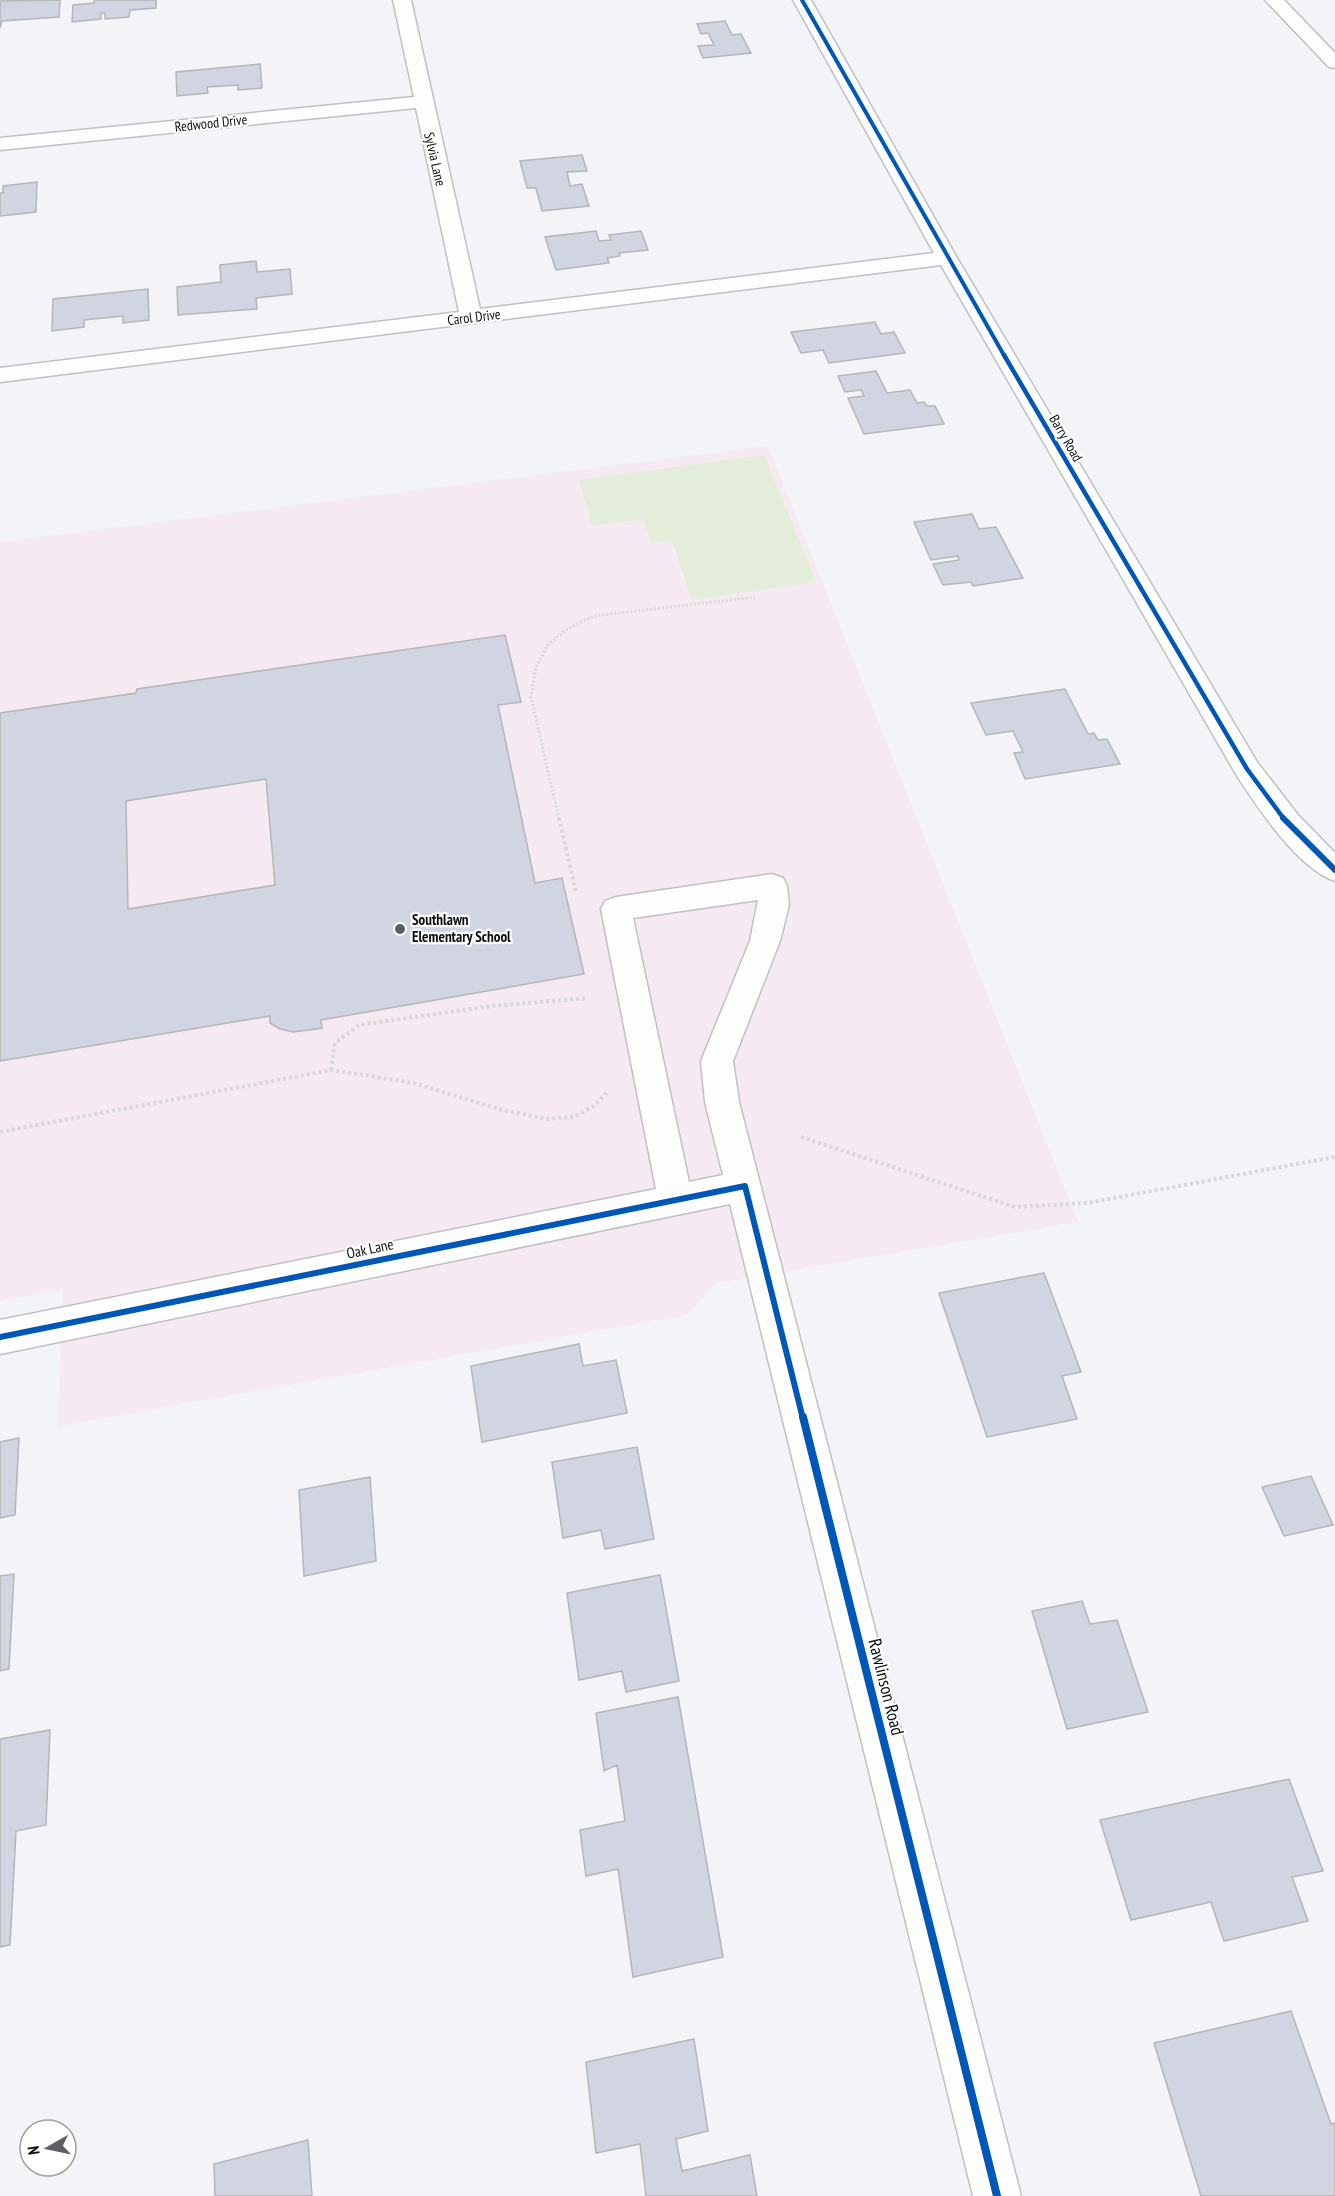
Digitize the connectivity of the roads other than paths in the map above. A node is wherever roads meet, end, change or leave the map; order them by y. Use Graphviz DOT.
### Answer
graph roads {
  1 [pos="402,0"];
  2 [pos="802,0"];
  3 [pos="1274,0"];
  4 [pos="1335,63"];
  5 [pos="423,102"];
  6 [pos="0,144"];
  7 [pos="947,258"];
  8 [pos="471,317"];
  9 [pos="0,375"];
  10 [pos="1335,870"];
  11 [pos="745,1186"];
  12 [pos="675,1199"];
  13 [pos="0,1337"];
  14 [pos="998,2196"];
  1 -- 5 [label="street, Sylvia Lane"];
  2 -- 7 [label="street, Barry Road"];
  3 -- 4 [label="street"];
  5 -- 6 [label="street, Redwood Drive"];
  5 -- 8 [label="street, Sylvia Lane"];
  7 -- 8 [label="street, Carol Drive"];
  7 -- 10 [label="street, Barry Road"];
  8 -- 9 [label="street, Carol Drive"];
  11 -- 12 [label="street, Oak Lane"];
  11 -- 12 [label="street, Rawlinson Road"];
  11 -- 14 [label="street, Rawlinson Road"];
  12 -- 13 [label="street, Oak Lane"];
}
